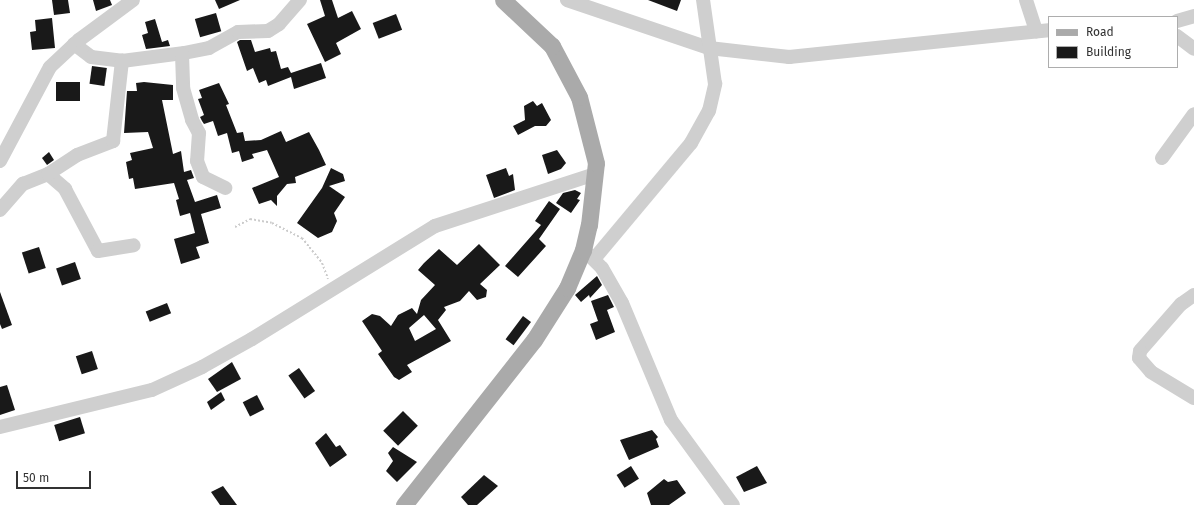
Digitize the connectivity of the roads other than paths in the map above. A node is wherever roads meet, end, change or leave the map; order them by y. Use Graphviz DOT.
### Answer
graph roads {
  1 [pos="133,0"];
  2 [pos="300,0"];
  3 [pos="503,0"];
  4 [pos="567,0"];
  5 [pos="704,0"];
  6 [pos="1026,0"];
  7 [pos="1194,16"];
  8 [pos="1178,21"];
  9 [pos="1042,31"];
  10 [pos="1178,37"];
  11 [pos="74,44"];
  12 [pos="709,48"];
  13 [pos="1194,48"];
  14 [pos="182,54"];
  15 [pos="122,60"];
  16 [pos="1194,114"];
  17 [pos="1162,158"];
  18 [pos="0,161"];
  19 [pos="48,174"];
  20 [pos="595,174"];
  21 [pos="226,188"];
  22 [pos="0,210"];
  23 [pos="134,245"];
  24 [pos="589,254"];
  25 [pos="1194,295"];
  26 [pos="1194,398"];
  27 [pos="0,427"];
  28 [pos="404,505"];
  29 [pos="733,505"];
  1 -- 11 [label="street"];
  2 -- 14 [label="street"];
  3 -- 20 [label="main road"];
  4 -- 12 [label="street"];
  5 -- 12 [label="street"];
  6 -- 9 [label="street"];
  7 -- 8 [label="street"];
  9 -- 12 [label="street"];
  10 -- 13 [label="street"];
  11 -- 15 [label="street"];
  11 -- 18 [label="street"];
  12 -- 24 [label="street"];
  14 -- 15 [label="street"];
  14 -- 21 [label="street"];
  15 -- 19 [label="street"];
  16 -- 17 [label="street"];
  19 -- 22 [label="street"];
  19 -- 23 [label="street"];
  20 -- 24 [label="main road"];
  20 -- 27 [label="street"];
  24 -- 28 [label="main road"];
  24 -- 29 [label="street"];
  25 -- 26 [label="street"];
}
